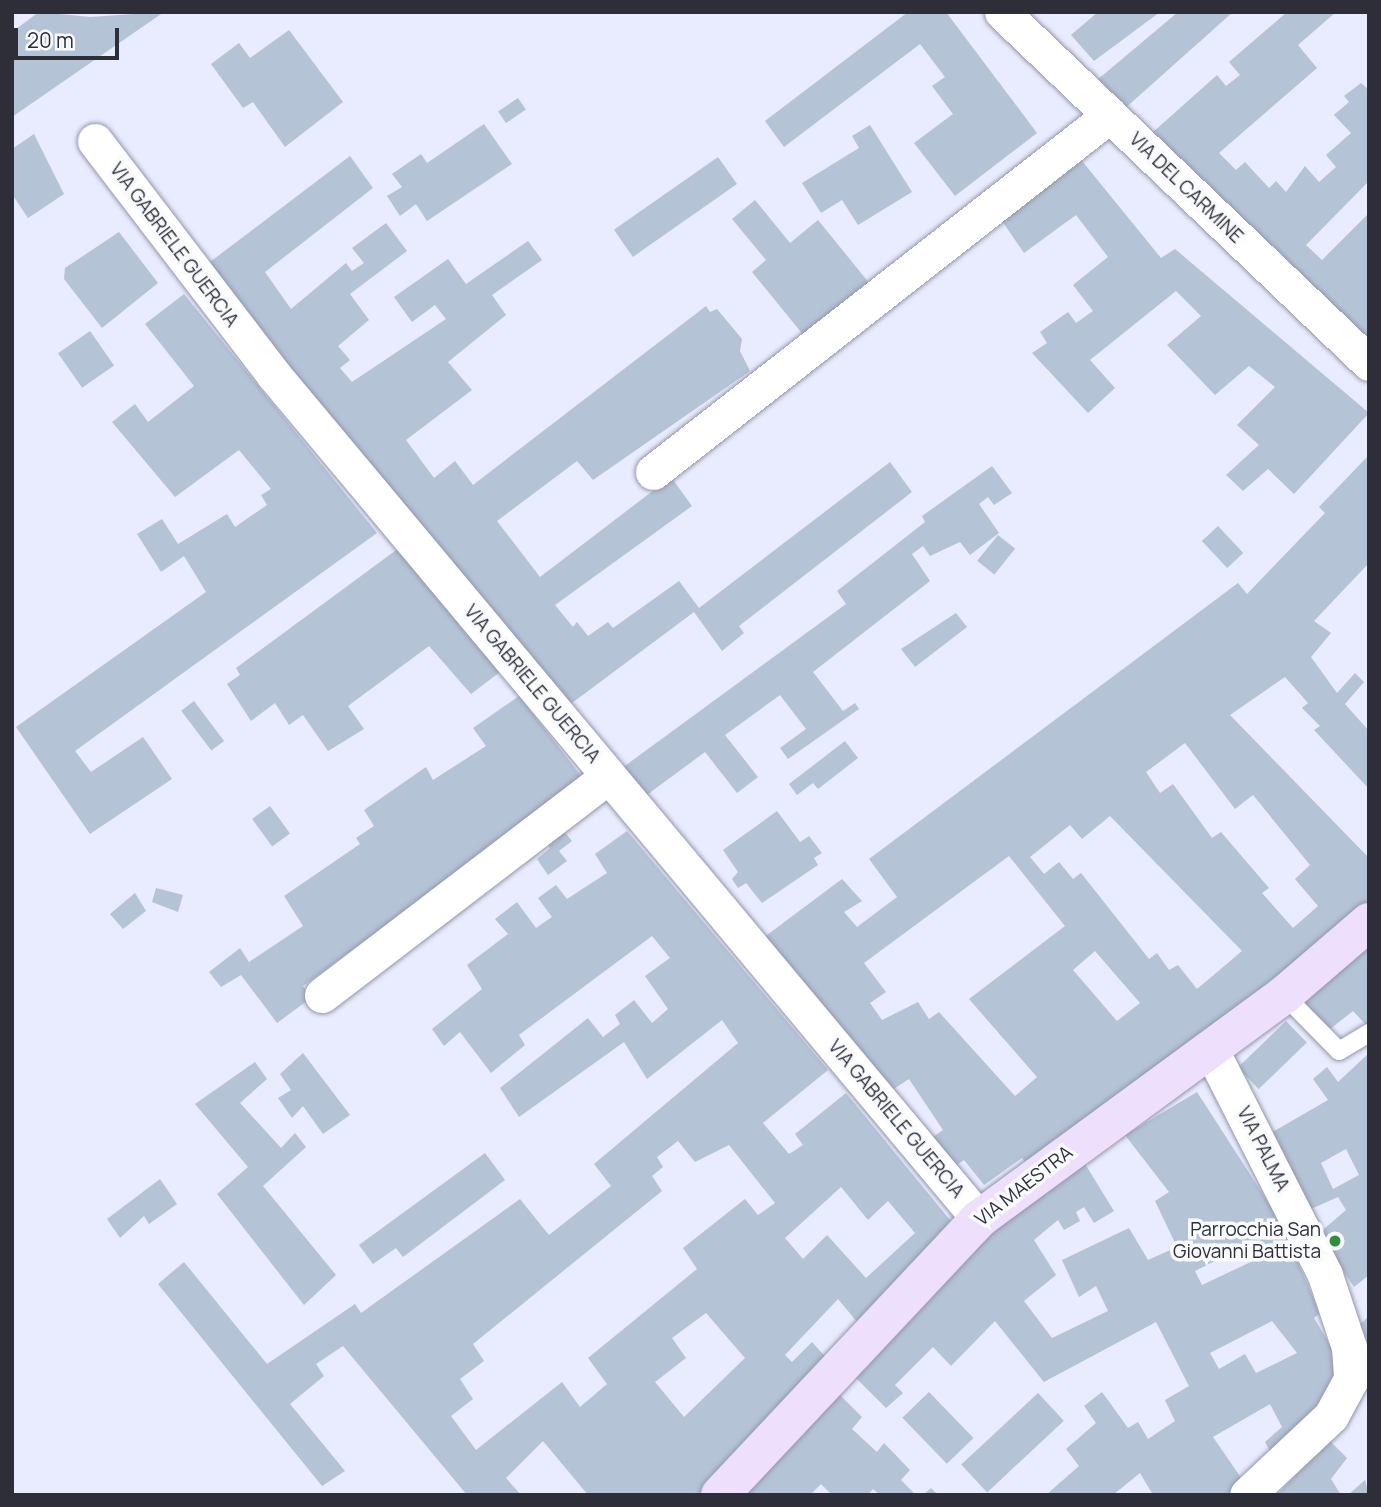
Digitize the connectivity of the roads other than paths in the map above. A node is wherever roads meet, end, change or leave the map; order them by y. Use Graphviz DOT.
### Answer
graph roads {
  1 [pos="1002,12"];
  2 [pos="1110,115"];
  3 [pos="94,141"];
  4 [pos="1369,363"];
  5 [pos="653,472"];
  6 [pos="608,776"];
  7 [pos="1369,922"];
  8 [pos="322,995"];
  9 [pos="1284,995"];
  10 [pos="1369,1033"];
  11 [pos="1211,1050"];
  12 [pos="979,1219"];
  13 [pos="1360,1388"];
  14 [pos="720,1495"];
  15 [pos="1247,1495"];
  1 -- 2 [label="street, VIA DEL CARMINE"];
  2 -- 4 [label="street, VIA DEL CARMINE"];
  2 -- 5 [label="street"];
  3 -- 6 [label="street, VIA GABRIELE GUERCIA"];
  6 -- 8 [label="street"];
  6 -- 12 [label="street, VIA GABRIELE GUERCIA"];
  7 -- 9 [label="street, VIA MAESTRA"];
  9 -- 10 [label="lane"];
  9 -- 11 [label="street, VIA MAESTRA"];
  11 -- 12 [label="street, VIA MAESTRA"];
  11 -- 13 [label="street, VIA PALMA"];
  12 -- 14 [label="street, VIA MAESTRA"];
  13 -- 15 [label="street, VIA PALMA"];
}
